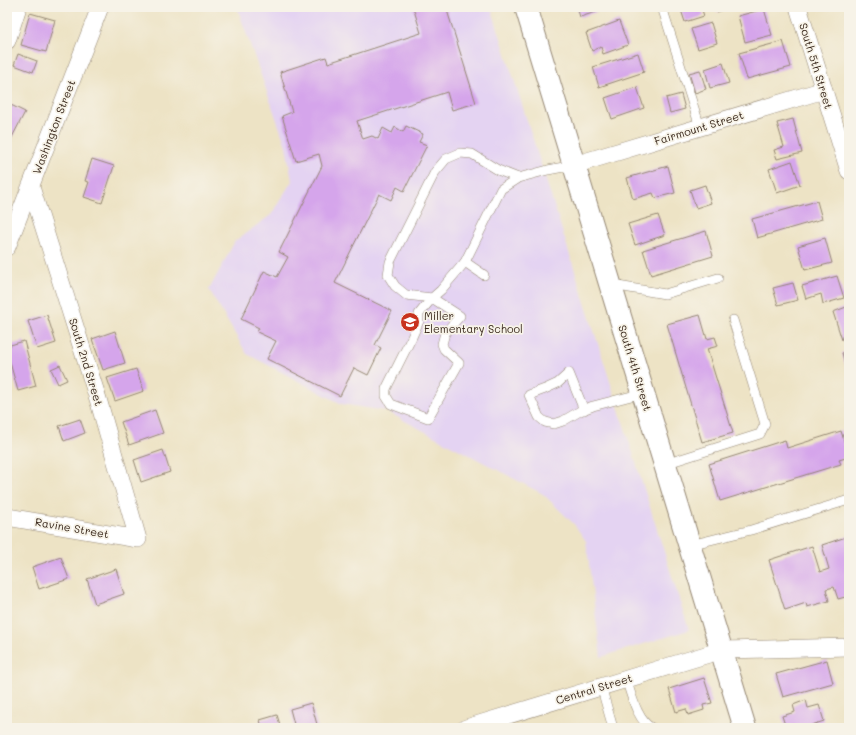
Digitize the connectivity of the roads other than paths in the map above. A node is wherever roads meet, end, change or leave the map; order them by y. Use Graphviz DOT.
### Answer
graph roads {
  1 [pos="18,7"];
  2 [pos="100,7"];
  3 [pos="526,7"];
  4 [pos="662,7"];
  5 [pos="798,7"];
  6 [pos="7,41"];
  7 [pos="824,90"];
  8 [pos="700,127"];
  9 [pos="574,165"];
  10 [pos="849,171"];
  11 [pos="518,178"];
  12 [pos="31,187"];
  13 [pos="7,247"];
  14 [pos="465,262"];
  15 [pos="484,275"];
  16 [pos="718,278"];
  17 [pos="610,285"];
  18 [pos="432,298"];
  19 [pos="733,320"];
  20 [pos="643,393"];
  21 [pos="584,410"];
  22 [pos="665,464"];
  23 [pos="849,500"];
  24 [pos="7,517"];
  25 [pos="138,539"];
  26 [pos="690,545"];
  27 [pos="849,647"];
  28 [pos="722,650"];
  29 [pos="626,679"];
  30 [pos="601,686"];
  31 [pos="475,727"];
  32 [pos="613,728"];
  33 [pos="652,728"];
  34 [pos="745,728"];
  1 -- 6 [label="street"];
  2 -- 12 [label="street, Washington Street"];
  3 -- 9 [label="main road, South 4th Street"];
  4 -- 8 [label="lane"];
  5 -- 7 [label="street, South 5th Street"];
  7 -- 8 [label="street, Fairmount Street"];
  7 -- 10 [label="street, South 5th Street"];
  8 -- 9 [label="street, Fairmount Street"];
  9 -- 11 [label="lane"];
  9 -- 17 [label="main road, South 4th Street"];
  11 -- 14 [label="lane"];
  11 -- 18 [label="lane"];
  12 -- 13 [label="street, Washington Street"];
  12 -- 25 [label="street, South 2nd Street"];
  14 -- 15 [label="lane"];
  14 -- 18 [label="lane"];
  16 -- 17 [label="lane"];
  17 -- 20 [label="main road, South 4th Street"];
  18 -- 18 [label="lane"];
  19 -- 22 [label="lane"];
  20 -- 21 [label="lane"];
  20 -- 22 [label="main road, South 4th Street"];
  21 -- 21 [label="lane"];
  22 -- 26 [label="main road, South 4th Street"];
  23 -- 26 [label="lane"];
  24 -- 25 [label="street, Ravine Street"];
  26 -- 28 [label="main road, South 4th Street"];
  27 -- 28 [label="street, Central Street"];
  28 -- 29 [label="street, Central Street"];
  28 -- 34 [label="main road, South 4th Street"];
  29 -- 30 [label="street, Central Street"];
  29 -- 33 [label="lane"];
  30 -- 31 [label="street, Central Street"];
  30 -- 32 [label="lane"];
}
